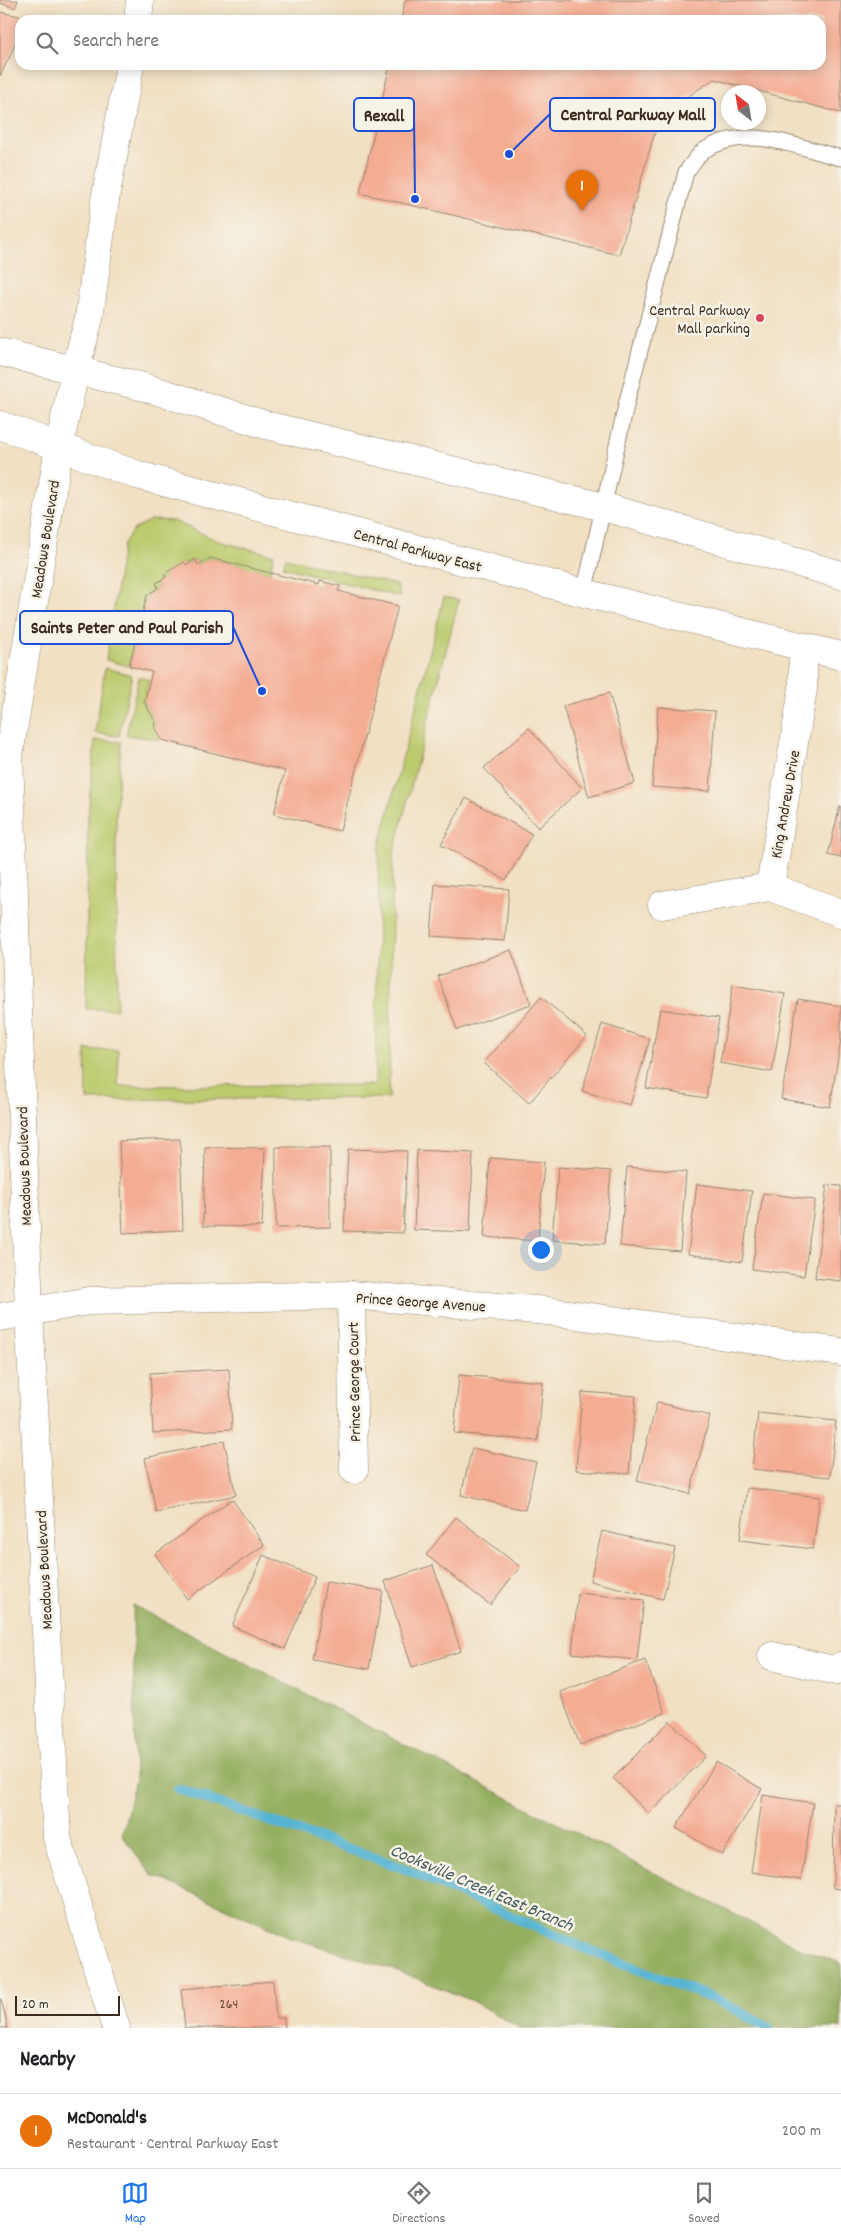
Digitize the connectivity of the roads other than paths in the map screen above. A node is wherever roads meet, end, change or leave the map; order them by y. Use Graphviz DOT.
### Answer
graph roads {
  1 [pos="140,0"];
  2 [pos="138,15"];
  3 [pos="129,70"];
  4 [pos="841,158"];
  5 [pos="0,352"];
  6 [pos="75,371"];
  7 [pos="0,425"];
  8 [pos="59,447"];
  9 [pos="604,507"];
  10 [pos="841,574"];
  11 [pos="584,593"];
  12 [pos="803,647"];
  13 [pos="841,656"];
  14 [pos="770,887"];
  15 [pos="662,905"];
  16 [pos="841,913"];
  17 [pos="351,1295"];
  18 [pos="29,1312"];
  19 [pos="0,1317"];
  20 [pos="841,1352"];
  21 [pos="354,1470"];
  22 [pos="772,1656"];
  23 [pos="841,1666"];
  24 [pos="116,2028"];
  1 -- 2 [label="street"];
  3 -- 6 [label="street, Meadows Boulevard"];
  4 -- 9 [label="lane"];
  5 -- 6 [label="street"];
  6 -- 8 [label="street, Meadows Boulevard"];
  6 -- 9 [label="street"];
  7 -- 8 [label="street, Central Parkway East"];
  8 -- 11 [label="street, Central Parkway East"];
  8 -- 18 [label="street, Meadows Boulevard"];
  9 -- 10 [label="street"];
  9 -- 11 [label="lane"];
  11 -- 12 [label="street, Central Parkway East"];
  12 -- 13 [label="street, Central Parkway East"];
  12 -- 14 [label="street, King Andrew Drive"];
  14 -- 15 [label="street"];
  14 -- 16 [label="street"];
  17 -- 18 [label="street, Prince George Avenue"];
  17 -- 20 [label="street, Prince George Avenue"];
  17 -- 21 [label="street, Prince George Court"];
  18 -- 19 [label="street, Prince George Avenue"];
  18 -- 24 [label="street, Meadows Boulevard"];
  22 -- 23 [label="street"];
}
